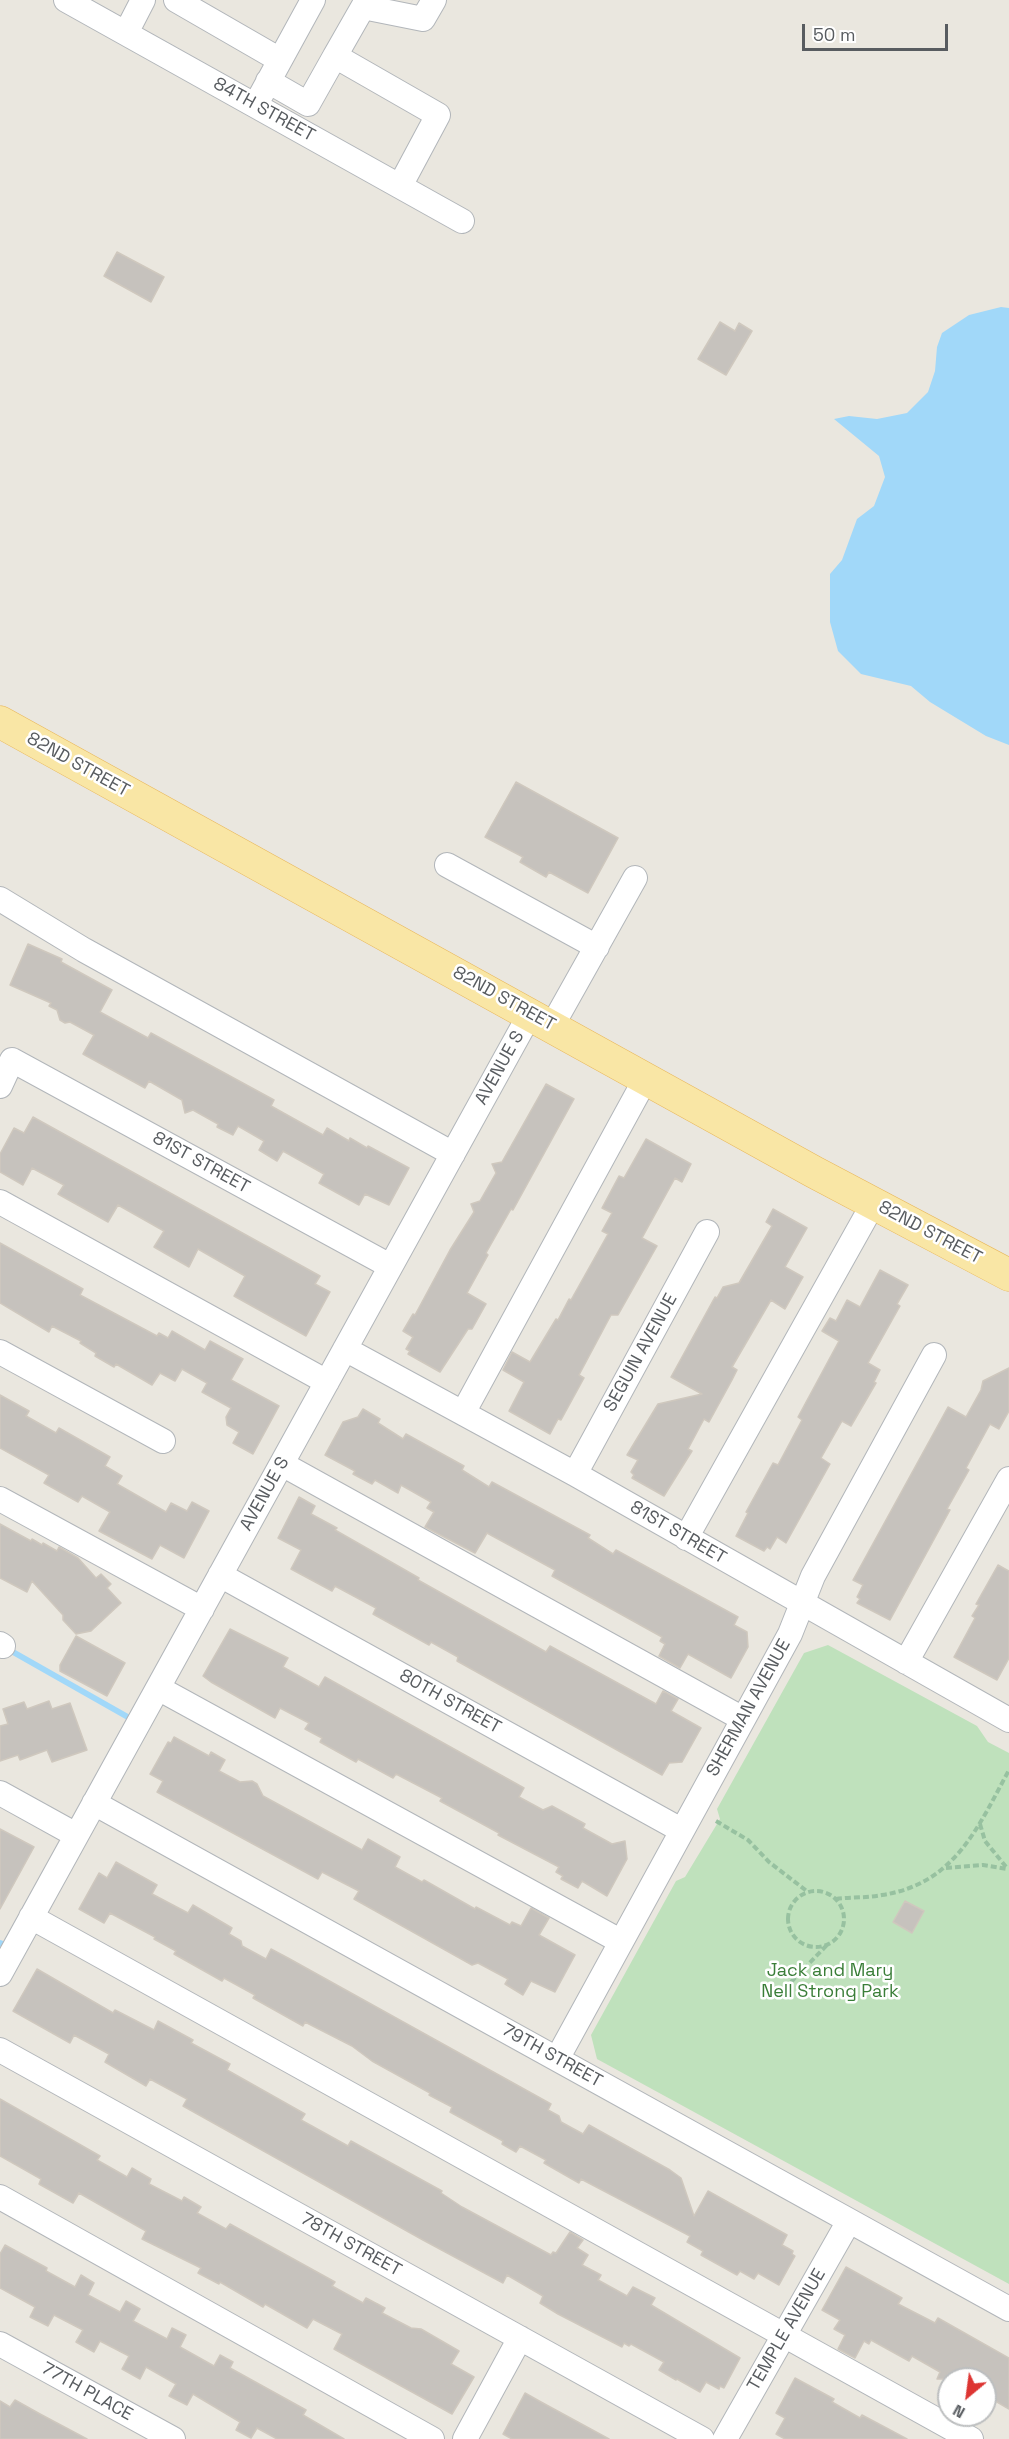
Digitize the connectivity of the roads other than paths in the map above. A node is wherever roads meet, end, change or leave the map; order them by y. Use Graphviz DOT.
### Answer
graph roads {
  1 [pos="66,0"];
  2 [pos="143,0"];
  3 [pos="313,0"];
  4 [pos="434,0"];
  5 [pos="184,2"];
  6 [pos="126,33"];
  7 [pos="335,56"];
  8 [pos="280,60"];
  9 [pos="268,81"];
  10 [pos="255,105"];
  11 [pos="400,186"];
  12 [pos="462,220"];
  13 [pos="0,722"];
  14 [pos="447,865"];
  15 [pos="636,878"];
  16 [pos="0,899"];
  17 [pos="597,947"];
  18 [pos="541,1020"];
  19 [pos="646,1078"];
  20 [pos="0,1086"];
  21 [pos="453,1154"];
  22 [pos="0,1203"];
  23 [pos="873,1204"];
  24 [pos="707,1232"];
  25 [pos="390,1266"];
  26 [pos="1009,1275"];
  27 [pos="345,1349"];
  28 [pos="0,1352"];
  29 [pos="934,1355"];
  30 [pos="327,1382"];
  31 [pos="463,1413"];
  32 [pos="163,1441"];
  33 [pos="282,1464"];
  34 [pos="575,1474"];
  35 [pos="1009,1479"];
  36 [pos="0,1498"];
  37 [pos="686,1538"];
  38 [pos="220,1575"];
  39 [pos="802,1604"];
  40 [pos="202,1610"];
  41 [pos="906,1662"];
  42 [pos="158,1688"];
  43 [pos="743,1719"];
  44 [pos="1009,1720"];
  45 [pos="0,1793"];
  46 [pos="94,1803"];
  47 [pos="681,1830"];
  48 [pos="76,1835"];
  49 [pos="31,1917"];
  50 [pos="620,1941"];
  51 [pos="0,1974"];
  52 [pos="0,2050"];
  53 [pos="557,2059"];
  54 [pos="0,2197"];
  55 [pos="849,2221"];
  56 [pos="1009,2309"];
  57 [pos="783,2336"];
  58 [pos="519,2338"];
  59 [pos="0,2344"];
  60 [pos="173,2439"];
  61 [pos="432,2439"];
  62 [pos="465,2439"];
  63 [pos="702,2439"];
  64 [pos="725,2439"];
  65 [pos="971,2439"];
  1 -- 6 [label="street, 84TH STREET"];
  2 -- 6 [label="street"];
  3 -- 8 [label="street"];
  4 -- 7 [label="street"];
  5 -- 8 [label="street"];
  6 -- 10 [label="street, 84TH STREET"];
  7 -- 9 [label="street"];
  7 -- 11 [label="street"];
  8 -- 9 [label="street"];
  9 -- 10 [label="street"];
  10 -- 11 [label="street, 84TH STREET"];
  11 -- 12 [label="street, 84TH STREET"];
  13 -- 18 [label="main road, 82ND STREET"];
  14 -- 17 [label="street"];
  15 -- 17 [label="street, AVENUE S"];
  16 -- 21 [label="street"];
  17 -- 18 [label="street, AVENUE S"];
  18 -- 19 [label="main road, 82ND STREET"];
  18 -- 21 [label="street, AVENUE S"];
  19 -- 23 [label="main road, 82ND STREET"];
  19 -- 31 [label="street"];
  20 -- 25 [label="street, 81ST STREET"];
  21 -- 25 [label="street, AVENUE S"];
  22 -- 30 [label="street"];
  23 -- 26 [label="main road, 82ND STREET"];
  23 -- 37 [label="street"];
  24 -- 34 [label="street, SEGUIN AVENUE"];
  25 -- 27 [label="street, AVENUE S"];
  27 -- 30 [label="street, AVENUE S"];
  27 -- 31 [label="street, 81ST STREET"];
  28 -- 32 [label="street"];
  29 -- 39 [label="street, SHERMAN AVENUE"];
  30 -- 33 [label="street, AVENUE S"];
  31 -- 34 [label="street, 81ST STREET"];
  33 -- 38 [label="street, AVENUE S"];
  33 -- 43 [label="street"];
  34 -- 37 [label="street, 81ST STREET"];
  35 -- 41 [label="street"];
  36 -- 40 [label="street"];
  37 -- 39 [label="street, 81ST STREET"];
  38 -- 40 [label="street, AVENUE S"];
  38 -- 47 [label="street, 80TH STREET"];
  39 -- 41 [label="street, 81ST STREET"];
  39 -- 43 [label="street, SHERMAN AVENUE"];
  40 -- 42 [label="street, AVENUE S"];
  41 -- 44 [label="street, 81ST STREET"];
  42 -- 46 [label="street, AVENUE S"];
  42 -- 50 [label="street"];
  43 -- 47 [label="street, SHERMAN AVENUE"];
  45 -- 48 [label="street"];
  46 -- 48 [label="street, AVENUE S"];
  46 -- 53 [label="street, 79TH STREET"];
  47 -- 50 [label="street, SHERMAN AVENUE"];
  48 -- 49 [label="street, AVENUE S"];
  49 -- 51 [label="street, AVENUE S"];
  49 -- 57 [label="street"];
  50 -- 53 [label="street, SHERMAN AVENUE"];
  52 -- 58 [label="street, 78TH STREET"];
  53 -- 55 [label="street, 79TH STREET"];
  54 -- 61 [label="street"];
  55 -- 56 [label="street, 79TH STREET"];
  55 -- 57 [label="street, TEMPLE AVENUE"];
  57 -- 64 [label="street, TEMPLE AVENUE"];
  57 -- 65 [label="street"];
  58 -- 62 [label="street"];
  58 -- 63 [label="street, 78TH STREET"];
  59 -- 60 [label="street, 77TH PLACE"];
}
